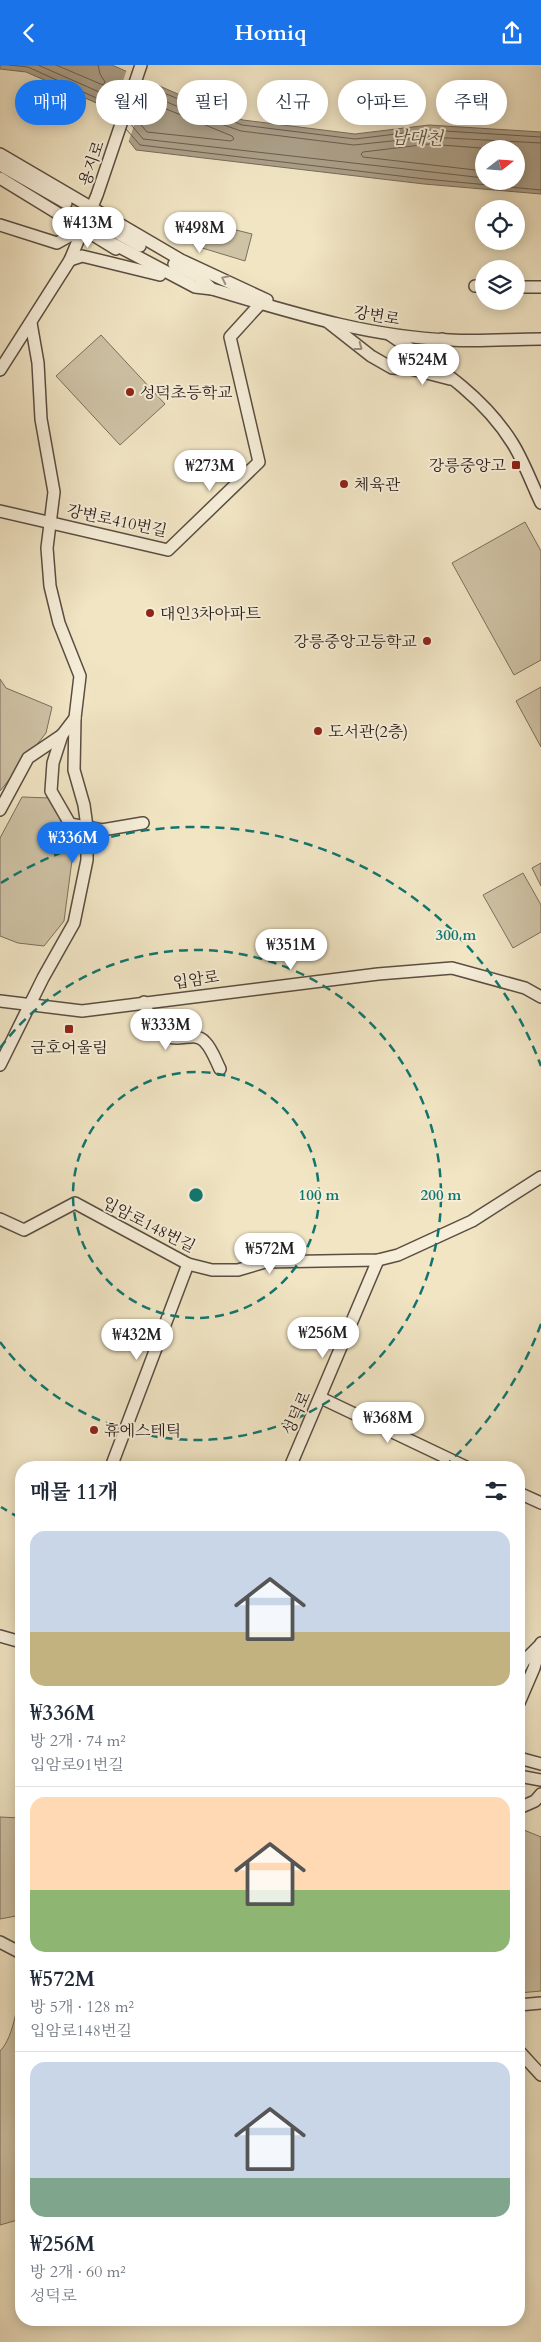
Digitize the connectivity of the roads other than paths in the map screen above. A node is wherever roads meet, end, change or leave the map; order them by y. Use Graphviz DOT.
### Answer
graph roads {
  1 [pos="141,65"];
  2 [pos="0,154"];
  3 [pos="0,165"];
  4 [pos="0,174"];
  5 [pos="0,178"];
  6 [pos="91,209"];
  7 [pos="0,225"];
  8 [pos="82,229"];
  9 [pos="113,237"];
  10 [pos="70,260"];
  11 [pos="159,274"];
  12 [pos="525,287"];
  13 [pos="541,287"];
  14 [pos="261,303"];
  15 [pos="300,316"];
  16 [pos="328,322"];
  17 [pos="31,323"];
  18 [pos="389,334"];
  19 [pos="442,339"];
  20 [pos="541,339"];
  21 [pos="0,369"];
  22 [pos="439,369"];
  23 [pos="456,381"];
  24 [pos="541,503"];
  25 [pos="0,511"];
  26 [pos="51,522"];
  27 [pos="75,718"];
  28 [pos="62,735"];
  29 [pos="0,810"];
  30 [pos="143,823"];
  31 [pos="87,827"];
  32 [pos="541,997"];
  33 [pos="0,1001"];
  34 [pos="144,1003"];
  35 [pos="29,1005"];
  36 [pos="0,1065"];
  37 [pos="220,1069"];
  38 [pos="541,1177"];
  39 [pos="0,1219"];
  40 [pos="378,1260"];
  41 [pos="188,1264"];
  42 [pos="321,1398"];
  43 [pos="113,1461"];
  44 [pos="293,1461"];
  45 [pos="453,1461"];
  46 [pos="525,1496"];
  47 [pos="541,1503"];
  48 [pos="0,1636"];
  49 [pos="15,1640"];
  50 [pos="541,1644"];
  51 [pos="525,1660"];
  52 [pos="525,1689"];
  53 [pos="525,1760"];
  54 [pos="541,1764"];
  55 [pos="525,1777"];
  56 [pos="541,1780"];
  57 [pos="541,1794"];
  58 [pos="525,1806"];
  59 [pos="0,1942"];
  60 [pos="15,1950"];
  61 [pos="541,2003"];
  62 [pos="525,2005"];
  63 [pos="525,2058"];
  64 [pos="541,2075"];
  1 -- 6 [label="street, 용지로"];
  2 -- 6 [label="street"];
  3 -- 4 [label="street"];
  5 -- 8 [label="street"];
  6 -- 8 [label="street, 용지로"];
  15 -- 6 [label="street, one-way"];
  7 -- 8 [label="street"];
  8 -- 10 [label="street, 용지로"];
  8 -- 11 [label="street"];
  9 -- 14 [label="street, 강변로"];
  10 -- 11 [label="street"];
  10 -- 17 [label="street, 용지로"];
  11 -- 14 [label="street"];
  12 -- 13 [label="street"];
  14 -- 15 [label="street, 강변로"];
  14 -- 26 [label="street, 강변로410번길"];
  15 -- 16 [label="street, 강변로"];
  16 -- 18 [label="street, 강변로"];
  16 -- 23 [label="street, one-way"];
  17 -- 21 [label="street, 용지로"];
  17 -- 26 [label="street"];
  18 -- 19 [label="street, 강변로"];
  18 -- 22 [label="street"];
  19 -- 20 [label="street, 강변로"];
  19 -- 22 [label="street"];
  22 -- 23 [label="street"];
  23 -- 24 [label="street"];
  25 -- 26 [label="street, 강변로410번길"];
  26 -- 27 [label="street"];
  27 -- 28 [label="street"];
  27 -- 31 [label="street"];
  28 -- 29 [label="street"];
  28 -- 31 [label="street"];
  30 -- 31 [label="street"];
  31 -- 35 [label="street"];
  32 -- 34 [label="street, 입암로"];
  33 -- 35 [label="street, 입암로"];
  34 -- 35 [label="street, 입암로"];
  34 -- 37 [label="street"];
  35 -- 36 [label="street"];
  38 -- 40 [label="street, 입암로148번길"];
  39 -- 41 [label="street, 입암로148번길"];
  40 -- 41 [label="street, 입암로148번길"];
  40 -- 42 [label="street, 성덕로"];
  41 -- 43 [label="street"];
  42 -- 44 [label="street, 성덕로"];
  42 -- 45 [label="street"];
  46 -- 47 [label="street"];
  48 -- 49 [label="street"];
  50 -- 51 [label="street"];
  50 -- 52 [label="street"];
  53 -- 54 [label="street"];
  55 -- 56 [label="street"];
  57 -- 58 [label="street"];
  59 -- 60 [label="street"];
  61 -- 62 [label="street"];
  63 -- 64 [label="street"];
}
